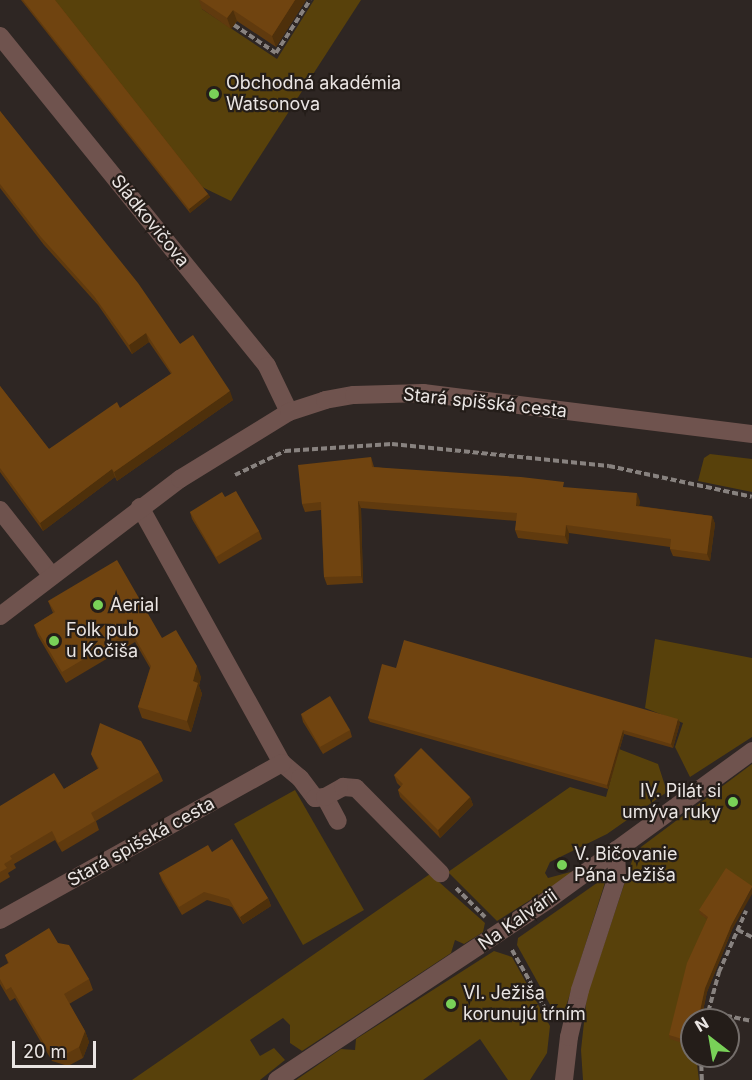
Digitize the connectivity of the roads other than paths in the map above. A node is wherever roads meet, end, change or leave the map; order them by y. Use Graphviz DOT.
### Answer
graph roads {
  1 [pos="0,36"];
  2 [pos="289,412"];
  3 [pos="752,434"];
  4 [pos="140,507"];
  5 [pos="0,510"];
  6 [pos="52,576"];
  7 [pos="0,616"];
  8 [pos="752,751"];
  9 [pos="282,763"];
  10 [pos="325,797"];
  11 [pos="339,821"];
  12 [pos="616,850"];
  13 [pos="440,873"];
  14 [pos="0,920"];
  15 [pos="277,1080"];
  16 [pos="564,1080"];
  1 -- 2 [label="street, Sládkovičova"];
  2 -- 3 [label="street, Stará spišská cesta"];
  2 -- 4 [label="street, Stará spišská cesta"];
  4 -- 6 [label="street, Stará spišská cesta"];
  4 -- 9 [label="street"];
  5 -- 6 [label="street"];
  6 -- 7 [label="street, Stará spišská cesta"];
  8 -- 12 [label="street, Na Kalvárii"];
  9 -- 10 [label="street"];
  9 -- 14 [label="street, Stará spišská cesta"];
  10 -- 11 [label="street"];
  10 -- 13 [label="street"];
  12 -- 15 [label="street, Na Kalvárii"];
  12 -- 16 [label="street"];
}
